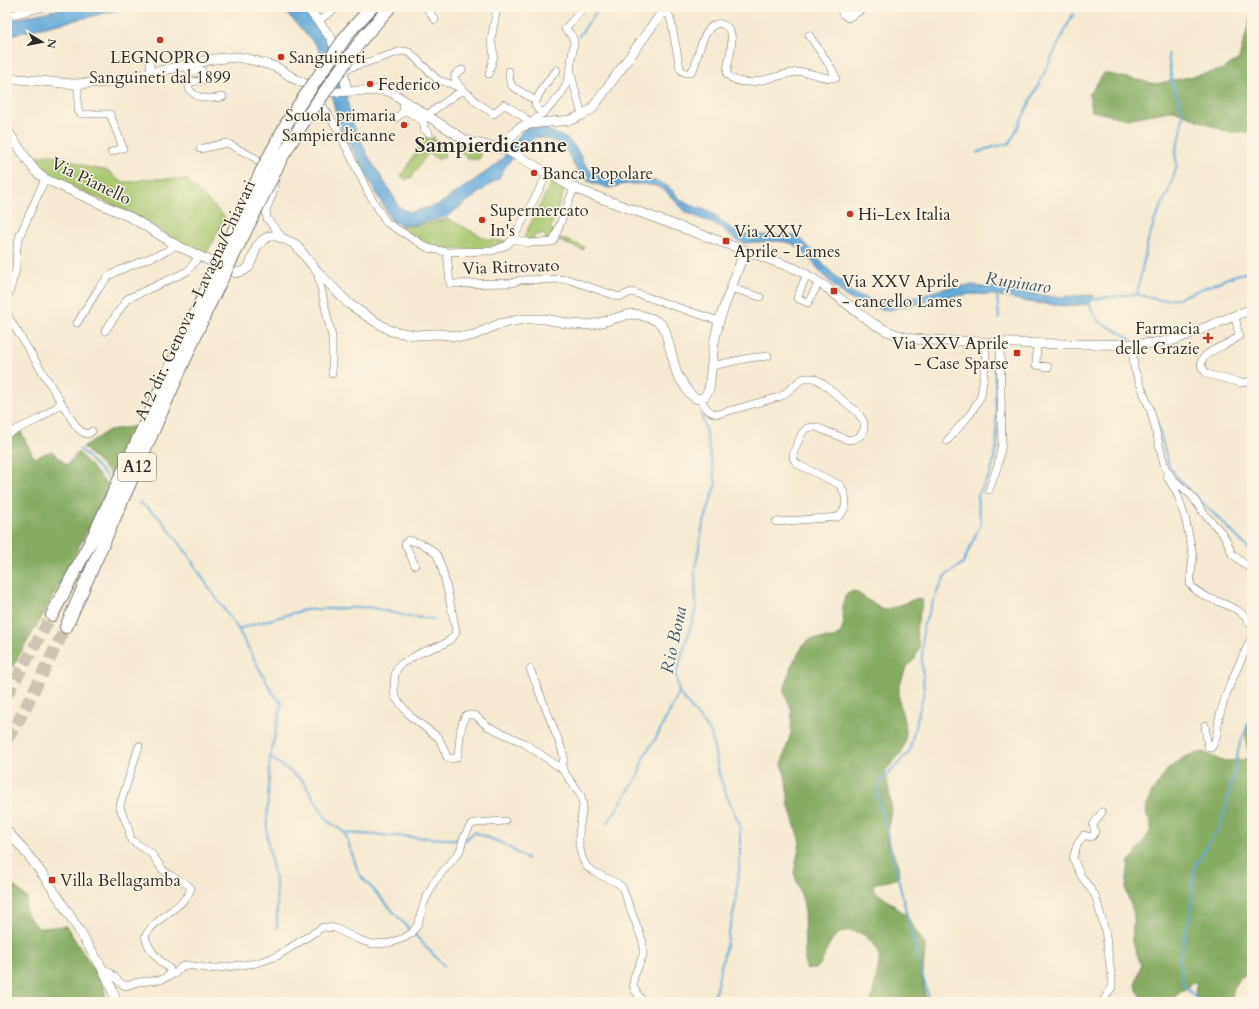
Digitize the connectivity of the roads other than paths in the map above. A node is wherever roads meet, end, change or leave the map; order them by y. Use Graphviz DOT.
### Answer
graph roads {
  1 [pos="44,7"];
  2 [pos="307,7"];
  3 [pos="338,7"];
  4 [pos="372,7"];
  5 [pos="390,7"];
  6 [pos="426,7"];
  7 [pos="499,7"];
  8 [pos="584,7"];
  9 [pos="841,7"];
  10 [pos="864,7"];
  11 [pos="665,9"];
  12 [pos="7,16"];
  13 [pos="435,20"];
  14 [pos="318,21"];
  15 [pos="809,35"];
  16 [pos="149,56"];
  17 [pos="185,66"];
  18 [pos="571,68"];
  19 [pos="343,70"];
  20 [pos="462,70"];
  21 [pos="556,70"];
  22 [pos="509,71"];
  23 [pos="151,74"];
  24 [pos="488,74"];
  25 [pos="7,78"];
  26 [pos="78,84"];
  27 [pos="318,90"];
  28 [pos="462,90"];
  29 [pos="347,91"];
  30 [pos="223,97"];
  31 [pos="536,101"];
  32 [pos="542,114"];
  33 [pos="582,115"];
  34 [pos="426,116"];
  35 [pos="396,118"];
  36 [pos="529,124"];
  37 [pos="7,130"];
  38 [pos="429,133"];
  39 [pos="200,149"];
  40 [pos="504,149"];
  41 [pos="111,152"];
  42 [pos="548,173"];
  43 [pos="45,179"];
  44 [pos="574,188"];
  45 [pos="284,239"];
  46 [pos="514,239"];
  47 [pos="176,245"];
  48 [pos="745,250"];
  49 [pos="447,252"];
  50 [pos="199,256"];
  51 [pos="317,271"];
  52 [pos="807,274"];
  53 [pos="819,282"];
  54 [pos="731,288"];
  55 [pos="760,297"];
  56 [pos="7,300"];
  57 [pos="204,305"];
  58 [pos="1252,309"];
  59 [pos="7,310"];
  60 [pos="1235,316"];
  61 [pos="719,320"];
  62 [pos="77,323"];
  63 [pos="105,331"];
  64 [pos="986,342"];
  65 [pos="1000,343"];
  66 [pos="1037,344"];
  67 [pos="1132,344"];
  68 [pos="768,356"];
  69 [pos="712,366"];
  70 [pos="1048,367"];
  71 [pos="332,374"];
  72 [pos="1252,381"];
  73 [pos="701,400"];
  74 [pos="62,403"];
  75 [pos="92,431"];
  76 [pos="7,434"];
  77 [pos="947,441"];
  78 [pos="1165,468"];
  79 [pos="989,490"];
  80 [pos="776,522"];
  81 [pos="415,565"];
  82 [pos="1252,570"];
  83 [pos="52,615"];
  84 [pos="66,627"];
  85 [pos="1252,627"];
  86 [pos="1252,637"];
  87 [pos="530,669"];
  88 [pos="1205,724"];
  89 [pos="139,746"];
  90 [pos="562,769"];
  91 [pos="1102,812"];
  92 [pos="505,821"];
  93 [pos="7,831"];
  94 [pos="103,970"];
  95 [pos="169,975"];
  96 [pos="116,1002"];
  97 [pos="643,1002"];
  98 [pos="1102,1002"];
  1 -- 12 [label="street"];
  2 -- 14 [label="street"];
  3 -- 14 [label="street"];
  4 -- 57 [label="highway, A12, bridge"];
  5 -- 57 [label="highway, A12 dir. Genova - Lavagna/Chiavari / A12, bridge"];
  6 -- 13 [label="street"];
  7 -- 24 [label="street"];
  8 -- 18 [label="street"];
  9 -- 10 [label="street"];
  11 -- 15 [label="street"];
  11 -- 33 [label="street"];
  14 -- 19 [label="street"];
  16 -- 23 [label="street"];
  17 -- 23 [label="street"];
  17 -- 27 [label="street"];
  17 -- 30 [label="street"];
  18 -- 32 [label="street"];
  18 -- 33 [label="street"];
  19 -- 28 [label="street"];
  19 -- 29 [label="street"];
  20 -- 28 [label="street"];
  21 -- 31 [label="street"];
  22 -- 31 [label="street"];
  23 -- 26 [label="street"];
  25 -- 26 [label="street"];
  26 -- 41 [label="street"];
  27 -- 29 [label="street"];
  27 -- 49 [label="street, Via Ritrovato"];
  28 -- 34 [label="street"];
  28 -- 36 [label="street"];
  29 -- 34 [label="street"];
  31 -- 32 [label="street"];
  32 -- 36 [label="street"];
  33 -- 36 [label="street"];
  34 -- 40 [label="street"];
  35 -- 38 [label="street"];
  36 -- 40 [label="street"];
  37 -- 43 [label="street, Via Pianello"];
  39 -- 45 [label="street"];
  40 -- 42 [label="street"];
  42 -- 44 [label="street"];
  42 -- 46 [label="street"];
  43 -- 47 [label="street, Via Pianello"];
  43 -- 56 [label="street"];
  44 -- 46 [label="street"];
  44 -- 48 [label="street"];
  45 -- 50 [label="street, Via Pianello"];
  45 -- 51 [label="street"];
  46 -- 49 [label="street"];
  47 -- 50 [label="street, Via Pianello"];
  47 -- 62 [label="street"];
  48 -- 52 [label="street"];
  48 -- 54 [label="street"];
  49 -- 61 [label="street, Via Ritrovato"];
  50 -- 63 [label="street"];
  51 -- 71 [label="street"];
  51 -- 73 [label="street"];
  52 -- 53 [label="street"];
  52 -- 53 [label="street"];
  53 -- 64 [label="street"];
  54 -- 55 [label="street"];
  54 -- 61 [label="street"];
  57 -- 83 [label="highway, A12"];
  57 -- 84 [label="highway, A12 dir. Genova - Lavagna/Chiavari / A12"];
  58 -- 60 [label="street"];
  59 -- 74 [label="street"];
  60 -- 67 [label="street"];
  60 -- 72 [label="street"];
  61 -- 69 [label="street"];
  64 -- 65 [label="street"];
  64 -- 77 [label="street"];
  65 -- 66 [label="street"];
  65 -- 79 [label="street"];
  66 -- 67 [label="street"];
  66 -- 70 [label="street"];
  67 -- 78 [label="street"];
  68 -- 69 [label="street"];
  69 -- 73 [label="street"];
  73 -- 80 [label="street"];
  74 -- 75 [label="street"];
  74 -- 76 [label="street"];
  78 -- 82 [label="street"];
  78 -- 85 [label="street"];
  81 -- 90 [label="street"];
  86 -- 88 [label="street"];
  87 -- 90 [label="street"];
  89 -- 95 [label="street"];
  90 -- 97 [label="street"];
  91 -- 98 [label="street"];
  92 -- 95 [label="street"];
  93 -- 94 [label="street"];
  94 -- 95 [label="street"];
  94 -- 96 [label="street"];
}
